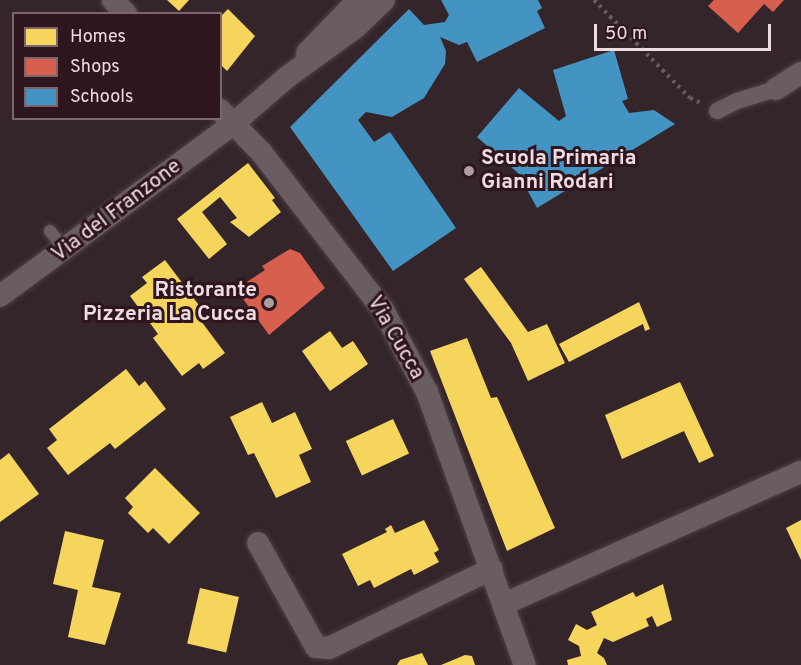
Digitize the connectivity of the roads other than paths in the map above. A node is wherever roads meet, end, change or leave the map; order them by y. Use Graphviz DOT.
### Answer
graph roads {
  1 [pos="113,0"];
  2 [pos="358,0"];
  3 [pos="384,0"];
  4 [pos="124,12"];
  5 [pos="801,74"];
  6 [pos="287,76"];
  7 [pos="776,89"];
  8 [pos="718,111"];
  9 [pos="227,117"];
  10 [pos="50,231"];
  11 [pos="65,250"];
  12 [pos="0,296"];
  13 [pos="801,472"];
  14 [pos="258,543"];
  15 [pos="492,569"];
  16 [pos="504,604"];
  17 [pos="525,665"];
  1 -- 4 [label="street"];
  2 -- 6 [label="street"];
  3 -- 6 [label="street"];
  5 -- 7 [label="street"];
  6 -- 9 [label="street, Via del Franzone"];
  7 -- 8 [label="street"];
  9 -- 11 [label="street, Via del Franzone"];
  9 -- 15 [label="street, Via Cucca"];
  10 -- 11 [label="lane"];
  11 -- 12 [label="street, Via del Franzone"];
  13 -- 16 [label="street"];
  14 -- 15 [label="street"];
  15 -- 16 [label="street, Via Cucca"];
  16 -- 17 [label="street, Via Cucca"];
}
